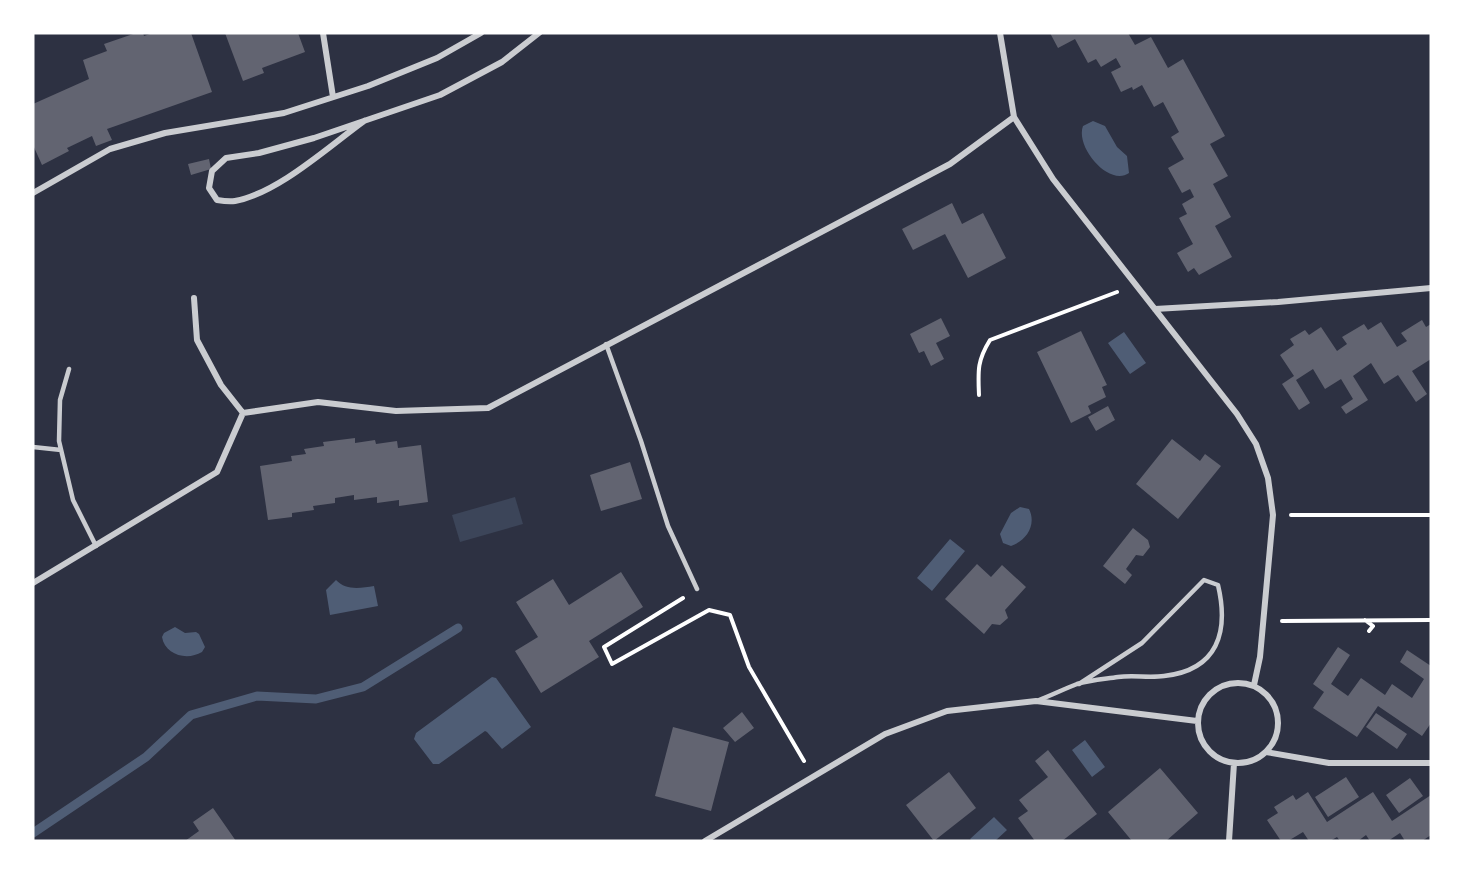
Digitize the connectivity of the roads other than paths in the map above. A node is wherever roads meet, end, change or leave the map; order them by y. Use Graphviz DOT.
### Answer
graph roads {
  1 [pos="324,33"];
  2 [pos="481,33"];
  3 [pos="539,33"];
  4 [pos="1000,33"];
  5 [pos="333,97"];
  6 [pos="1014,117"];
  7 [pos="364,121"];
  8 [pos="33,193"];
  9 [pos="1431,288"];
  10 [pos="194,298"];
  11 [pos="1155,309"];
  12 [pos="606,344"];
  13 [pos="69,369"];
  14 [pos="243,413"];
  15 [pos="33,447"];
  16 [pos="61,450"];
  17 [pos="96,546"];
  18 [pos="33,583"];
  19 [pos="698,588"];
  20 [pos="1079,684"];
  21 [pos="1254,685"];
  22 [pos="1036,701"];
  23 [pos="1197,721"];
  24 [pos="1266,753"];
  25 [pos="1431,763"];
  26 [pos="1234,764"];
  27 [pos="705,841"];
  28 [pos="1229,841"];
  1 -- 5 [label="street"];
  2 -- 5 [label="street"];
  3 -- 7 [label="street"];
  4 -- 6 [label="street"];
  5 -- 8 [label="street"];
  6 -- 11 [label="street"];
  6 -- 12 [label="street"];
  7 -- 7 [label="street"];
  9 -- 11 [label="street"];
  10 -- 14 [label="street"];
  11 -- 21 [label="street"];
  12 -- 14 [label="street"];
  12 -- 19 [label="lane"];
  13 -- 16 [label="lane"];
  14 -- 17 [label="street"];
  15 -- 16 [label="lane"];
  16 -- 17 [label="lane"];
  17 -- 18 [label="street"];
  20 -- 20 [label="lane"];
  20 -- 22 [label="lane"];
  21 -- 23 [label="street"];
  21 -- 24 [label="street"];
  22 -- 23 [label="street"];
  22 -- 27 [label="street"];
  23 -- 26 [label="street"];
  24 -- 25 [label="street"];
  24 -- 26 [label="street"];
  26 -- 28 [label="street"];
}
